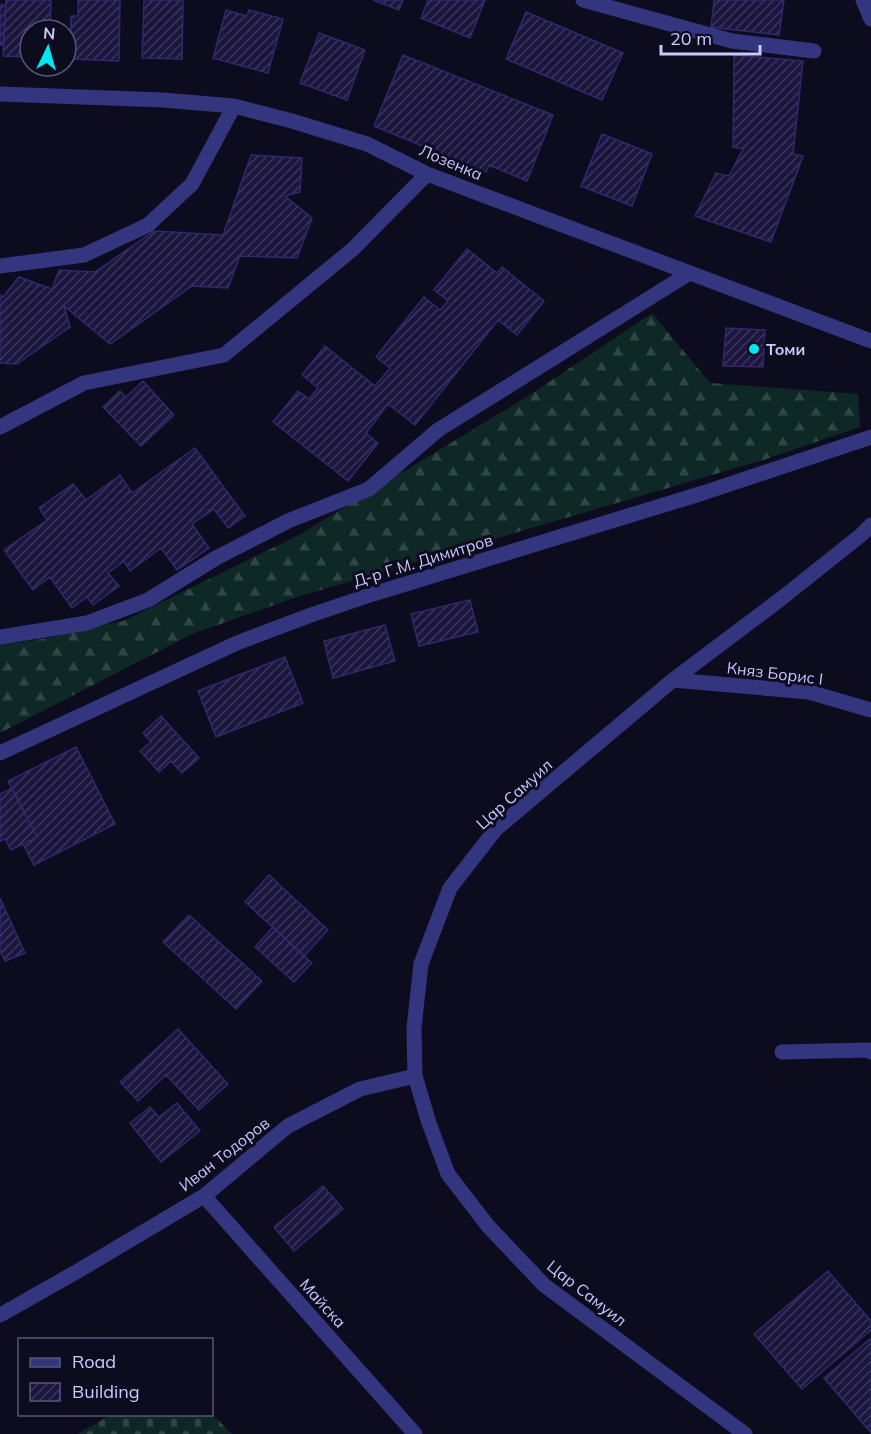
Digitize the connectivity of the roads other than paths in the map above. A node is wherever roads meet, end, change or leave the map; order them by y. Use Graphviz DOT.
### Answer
graph roads {
  1 [pos="583,0"];
  2 [pos="863,0"];
  3 [pos="871,19"];
  4 [pos="814,51"];
  5 [pos="0,94"];
  6 [pos="234,106"];
  7 [pos="427,174"];
  8 [pos="0,266"];
  9 [pos="688,274"];
  10 [pos="871,341"];
  11 [pos="0,427"];
  12 [pos="871,437"];
  13 [pos="871,525"];
  14 [pos="0,637"];
  15 [pos="673,680"];
  16 [pos="871,710"];
  17 [pos="0,753"];
  18 [pos="782,1052"];
  19 [pos="871,1052"];
  20 [pos="416,1076"];
  21 [pos="204,1196"];
  22 [pos="0,1315"];
  23 [pos="415,1434"];
  24 [pos="746,1434"];
  1 -- 4 [label="street"];
  2 -- 3 [label="street"];
  5 -- 6 [label="street, Лозенка"];
  6 -- 7 [label="street, Лозенка"];
  6 -- 8 [label="street"];
  7 -- 9 [label="street, Лозенка"];
  7 -- 11 [label="street"];
  9 -- 10 [label="street, Лозенка"];
  9 -- 14 [label="street"];
  12 -- 17 [label="street, Д-р Г.М. Димитров"];
  13 -- 15 [label="street, Цар Самуил"];
  15 -- 16 [label="street, Княз Борис I"];
  15 -- 20 [label="street, Цар Самуил"];
  18 -- 19 [label="street"];
  20 -- 21 [label="street, Иван Тодоров"];
  20 -- 24 [label="street, Цар Самуил"];
  21 -- 22 [label="street, Иван Тодоров"];
  21 -- 23 [label="street, Майска"];
}
